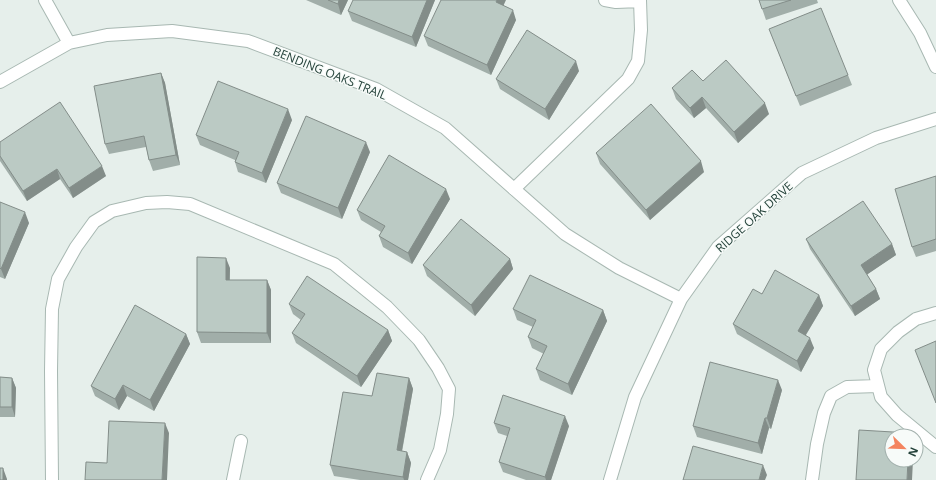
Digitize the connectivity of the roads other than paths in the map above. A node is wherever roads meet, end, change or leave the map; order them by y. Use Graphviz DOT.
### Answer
graph roads {
  1 [pos="45,0"];
  2 [pos="605,0"];
  3 [pos="899,0"];
  4 [pos="640,1"];
  5 [pos="69,43"];
  6 [pos="936,67"];
  7 [pos="0,82"];
  8 [pos="936,119"];
  9 [pos="514,189"];
  10 [pos="681,299"];
  11 [pos="936,312"];
  12 [pos="878,386"];
  13 [pos="242,440"];
  14 [pos="936,447"];
  15 [pos="52,480"];
  16 [pos="233,480"];
  17 [pos="427,480"];
  18 [pos="610,480"];
  19 [pos="812,480"];
  1 -- 5 [label="street"];
  2 -- 4 [label="street"];
  3 -- 6 [label="street"];
  4 -- 9 [label="street"];
  5 -- 7 [label="street, BENDING OAKS TRAIL"];
  5 -- 9 [label="street, BENDING OAKS TRAIL"];
  8 -- 10 [label="street, RIDGE OAK DRIVE"];
  9 -- 10 [label="street, BENDING OAKS TRAIL"];
  10 -- 18 [label="street, RIDGE OAK DRIVE"];
  11 -- 12 [label="street"];
  12 -- 14 [label="street"];
  12 -- 19 [label="street"];
  13 -- 16 [label="street"];
  15 -- 17 [label="street"];
}
